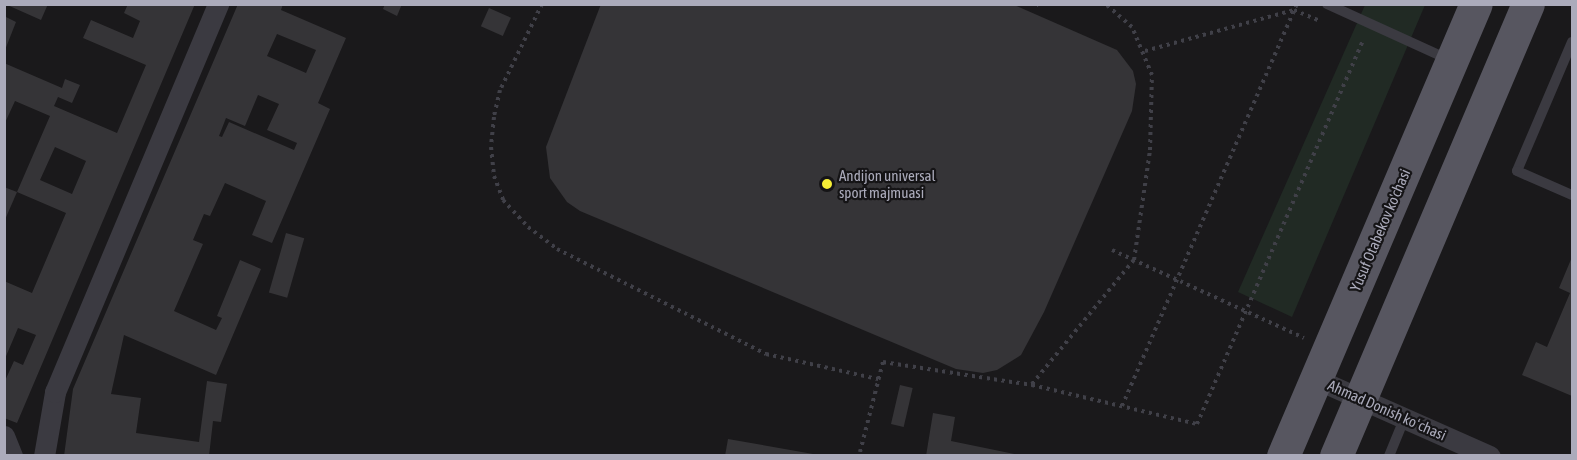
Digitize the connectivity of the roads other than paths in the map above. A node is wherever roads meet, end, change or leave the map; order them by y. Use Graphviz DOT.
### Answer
graph roads {
  1 [pos="218,4"];
  2 [pos="1327,4"];
  3 [pos="1476,4"];
  4 [pos="1527,4"];
  5 [pos="1572,42"];
  6 [pos="1452,61"];
  7 [pos="1572,195"];
  8 [pos="1316,379"];
  9 [pos="1361,398"];
  10 [pos="1405,417"];
  11 [pos="4,436"];
  12 [pos="1481,454"];
  13 [pos="12,456"];
  14 [pos="44,456"];
  15 [pos="1283,456"];
  16 [pos="1336,456"];
  17 [pos="1389,456"];
  1 -- 14 [label="street"];
  2 -- 6 [label="lane"];
  3 -- 6 [label="main road, Yusuf Otabekov ko'chasi"];
  4 -- 9 [label="main road"];
  5 -- 7 [label="lane"];
  6 -- 8 [label="main road, Yusuf Otabekov ko'chasi"];
  8 -- 9 [label="street, Ahmad Donish koʻchasi"];
  8 -- 15 [label="main road, Yusuf Otabekov ko'chasi"];
  9 -- 10 [label="street, Ahmad Donish koʻchasi"];
  9 -- 16 [label="main road"];
  10 -- 12 [label="street, Ahmad Donish koʻchasi"];
  10 -- 17 [label="lane"];
  11 -- 13 [label="street"];
}
